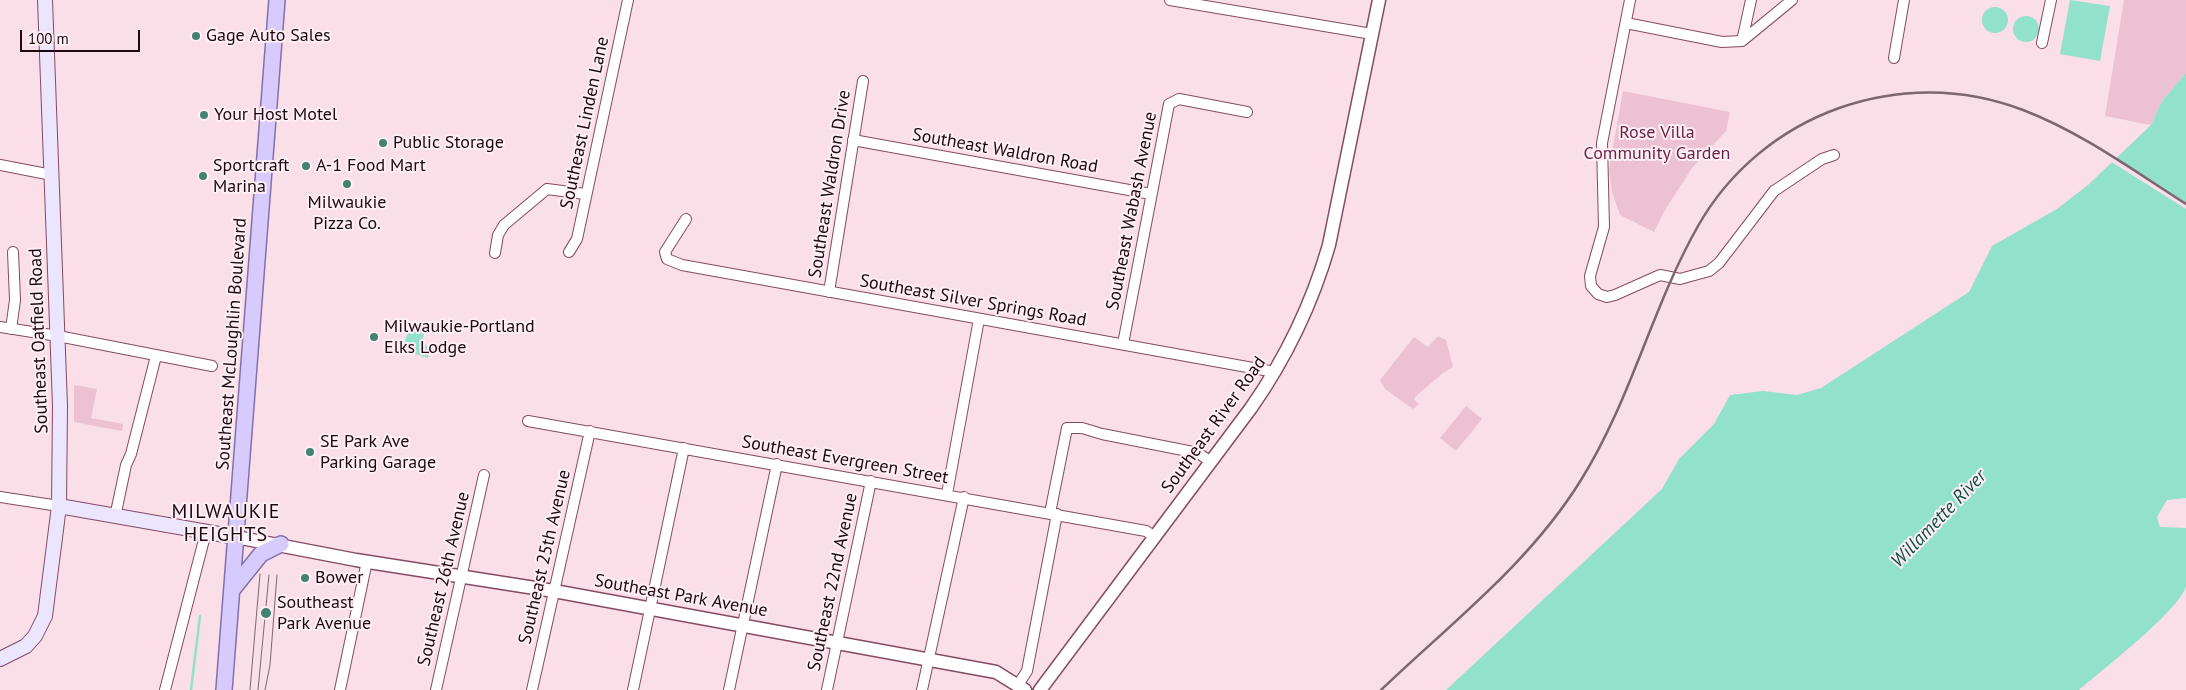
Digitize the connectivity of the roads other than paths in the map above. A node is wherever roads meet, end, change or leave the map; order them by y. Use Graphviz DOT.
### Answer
graph roads {
  1 [pos="45,0"];
  2 [pos="277,0"];
  3 [pos="628,0"];
  4 [pos="1170,0"];
  5 [pos="1379,0"];
  6 [pos="1630,0"];
  7 [pos="1751,0"];
  8 [pos="1792,0"];
  9 [pos="1904,0"];
  10 [pos="2050,0"];
  11 [pos="1626,23"];
  12 [pos="1372,34"];
  13 [pos="1742,41"];
  14 [pos="2042,43"];
  15 [pos="1894,58"];
  16 [pos="863,82"];
  17 [pos="1247,112"];
  18 [pos="853,140"];
  19 [pos="1834,155"];
  20 [pos="0,166"];
  21 [pos="52,175"];
  22 [pos="586,194"];
  23 [pos="1151,194"];
  24 [pos="686,219"];
  25 [pos="13,252"];
  26 [pos="569,252"];
  27 [pos="495,253"];
  28 [pos="829,292"];
  29 [pos="980,319"];
  30 [pos="5,328"];
  31 [pos="58,336"];
  32 [pos="1123,344"];
  33 [pos="156,356"];
  34 [pos="212,366"];
  35 [pos="1275,372"];
  36 [pos="528,420"];
  37 [pos="590,431"];
  38 [pos="684,448"];
  39 [pos="1211,462"];
  40 [pos="777,464"];
  41 [pos="484,475"];
  42 [pos="872,481"];
  43 [pos="947,494"];
  44 [pos="0,496"];
  45 [pos="964,498"];
  46 [pos="60,506"];
  47 [pos="1053,513"];
  48 [pos="115,517"];
  49 [pos="206,532"];
  50 [pos="236,537"];
  51 [pos="1155,537"];
  52 [pos="281,544"];
  53 [pos="367,561"];
  54 [pos="460,576"];
  55 [pos="232,590"];
  56 [pos="554,591"];
  57 [pos="650,610"];
  58 [pos="742,626"];
  59 [pos="836,644"];
  60 [pos="0,659"];
  61 [pos="929,660"];
  62 [pos="1022,687"];
  63 [pos="165,690"];
  64 [pos="224,690"];
  65 [pos="340,690"];
  66 [pos="436,690"];
  67 [pos="532,690"];
  68 [pos="633,690"];
  69 [pos="729,690"];
  70 [pos="826,690"];
  71 [pos="922,690"];
  72 [pos="1040,690"];
  1 -- 21 [label="main road, Southeast Oatfield Road"];
  2 -- 50 [label="main road, Southeast McLoughlin Boulevard"];
  3 -- 22 [label="street, Southeast Linden Lane"];
  4 -- 12 [label="street"];
  5 -- 12 [label="street, Southeast River Road"];
  6 -- 11 [label="street"];
  7 -- 13 [label="street"];
  8 -- 13 [label="street"];
  9 -- 15 [label="street"];
  10 -- 14 [label="street"];
  11 -- 13 [label="street"];
  11 -- 19 [label="street"];
  12 -- 35 [label="street, Southeast River Road"];
  16 -- 18 [label="street, Southeast Waldron Drive"];
  17 -- 23 [label="street, Southeast Wabash Avenue"];
  18 -- 23 [label="street, Southeast Waldron Road"];
  18 -- 28 [label="street, Southeast Waldron Drive"];
  20 -- 21 [label="street"];
  21 -- 31 [label="main road, Southeast Oatfield Road"];
  22 -- 26 [label="street, Southeast Linden Lane"];
  22 -- 27 [label="street"];
  23 -- 32 [label="street, Southeast Wabash Avenue"];
  24 -- 28 [label="street, Southeast Silver Springs Road"];
  25 -- 30 [label="street"];
  28 -- 29 [label="street, Southeast Silver Springs Road"];
  29 -- 32 [label="street, Southeast Silver Springs Road"];
  29 -- 43 [label="street"];
  30 -- 31 [label="street"];
  31 -- 33 [label="street"];
  31 -- 46 [label="main road, Southeast Oatfield Road"];
  32 -- 35 [label="street, Southeast Silver Springs Road"];
  33 -- 34 [label="street"];
  33 -- 48 [label="street"];
  35 -- 39 [label="street, Southeast River Road"];
  36 -- 37 [label="street, Southeast Evergreen Street"];
  37 -- 38 [label="street, Southeast Evergreen Street"];
  37 -- 56 [label="street, Southeast 25th Avenue"];
  38 -- 40 [label="street, Southeast Evergreen Street"];
  38 -- 57 [label="street"];
  39 -- 47 [label="street"];
  39 -- 51 [label="street, Southeast River Road"];
  40 -- 42 [label="street, Southeast Evergreen Street"];
  40 -- 58 [label="street"];
  41 -- 54 [label="street, Southeast 26th Avenue"];
  42 -- 43 [label="street, Southeast Evergreen Street"];
  42 -- 59 [label="street, Southeast 22nd Avenue"];
  43 -- 45 [label="street, Southeast Evergreen Street"];
  44 -- 46 [label="street, Southeast Park Avenue"];
  45 -- 47 [label="street, Southeast Evergreen Street"];
  45 -- 61 [label="street"];
  46 -- 48 [label="main road, Southeast Park Avenue"];
  46 -- 60 [label="main road, Southeast Oatfield Road"];
  47 -- 51 [label="street, Southeast Evergreen Street"];
  47 -- 62 [label="street"];
  48 -- 49 [label="main road, Southeast Park Avenue"];
  49 -- 50 [label="main road, Southeast Park Avenue"];
  49 -- 63 [label="street"];
  50 -- 52 [label="street, Southeast Park Avenue"];
  50 -- 55 [label="main road, Southeast McLoughlin Boulevard"];
  51 -- 72 [label="street, Southeast River Road"];
  52 -- 53 [label="street, Southeast Park Avenue"];
  52 -- 55 [label="main road"];
  53 -- 54 [label="street, Southeast Park Avenue"];
  53 -- 65 [label="street"];
  54 -- 56 [label="street, Southeast Park Avenue"];
  54 -- 66 [label="street, Southeast 26th Avenue"];
  55 -- 64 [label="main road, Southeast McLoughlin Boulevard"];
  56 -- 57 [label="street, Southeast Park Avenue"];
  56 -- 67 [label="street, Southeast 25th Avenue"];
  57 -- 58 [label="street, Southeast Park Avenue"];
  57 -- 68 [label="street"];
  58 -- 59 [label="street, Southeast Park Avenue"];
  58 -- 69 [label="street"];
  59 -- 61 [label="street, Southeast Park Avenue"];
  59 -- 70 [label="street, Southeast 22nd Avenue"];
  61 -- 62 [label="street, Southeast Park Avenue"];
  61 -- 71 [label="street"];
}
